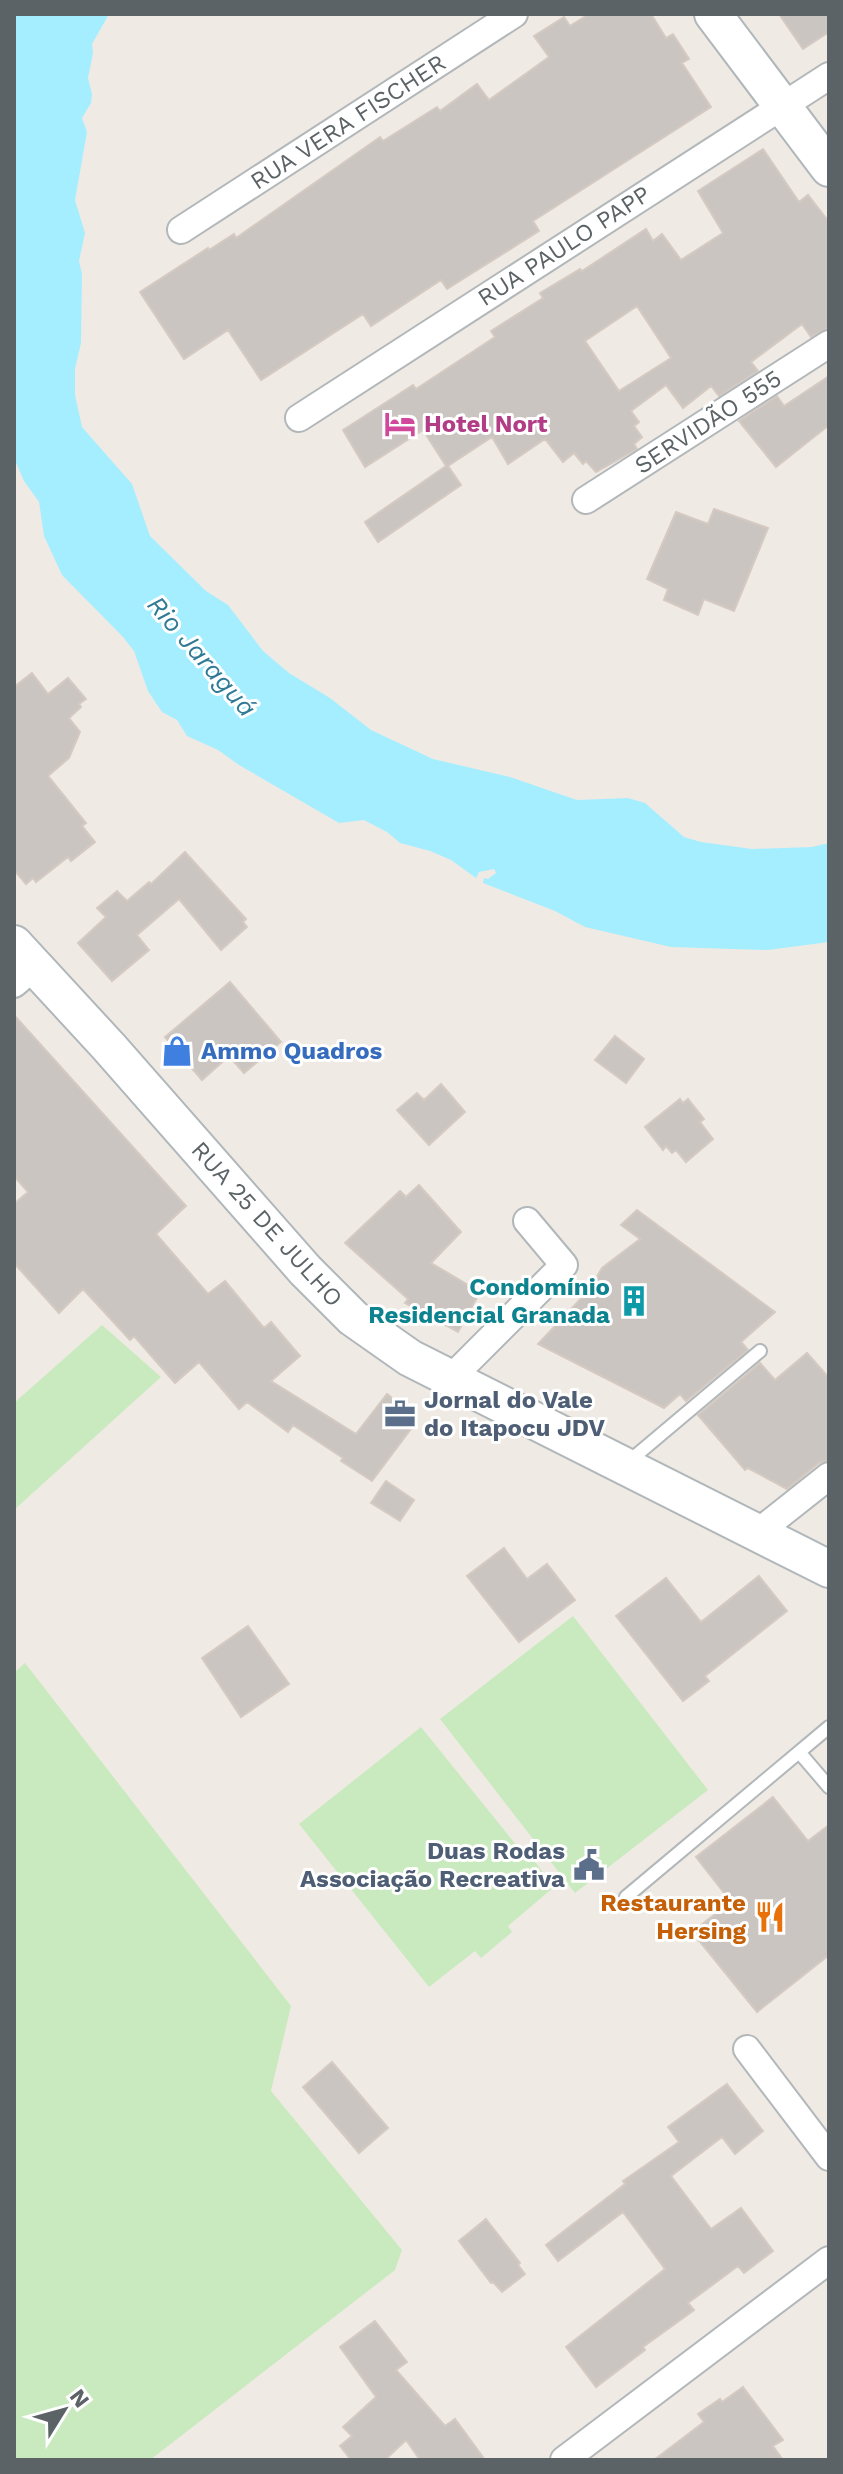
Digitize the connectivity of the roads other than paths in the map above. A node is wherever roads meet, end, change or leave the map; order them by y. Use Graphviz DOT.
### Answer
graph roads {
  1 [pos="514,14"];
  2 [pos="713,14"];
  3 [pos="829,76"];
  4 [pos="782,105"];
  5 [pos="829,168"];
  6 [pos="181,230"];
  7 [pos="829,344"];
  8 [pos="299,418"];
  9 [pos="586,500"];
  10 [pos="21,965"];
  11 [pos="527,1221"];
  12 [pos="760,1351"];
  13 [pos="451,1378"];
  14 [pos="625,1465"];
  15 [pos="829,1476"];
  16 [pos="757,1533"];
  17 [pos="829,1569"];
  18 [pos="829,1727"];
  19 [pos="799,1752"];
  20 [pos="829,1787"];
  21 [pos="626,1897"];
  22 [pos="747,2049"];
  23 [pos="829,2157"];
  24 [pos="829,2260"];
  25 [pos="564,2460"];
  1 -- 6 [label="street, RUA VERA FISCHER"];
  2 -- 4 [label="main road"];
  3 -- 4 [label="street, RUA PAULO PAPP"];
  4 -- 5 [label="main road"];
  4 -- 8 [label="street, RUA PAULO PAPP"];
  7 -- 9 [label="street, SERVIDÃO 555"];
  10 -- 13 [label="main road, RUA 25 DE JULHO"];
  11 -- 13 [label="street"];
  12 -- 14 [label="lane"];
  13 -- 14 [label="main road, RUA 25 DE JULHO"];
  14 -- 16 [label="main road, RUA 25 DE JULHO"];
  15 -- 16 [label="street"];
  16 -- 17 [label="main road, RUA 25 DE JULHO"];
  18 -- 19 [label="lane"];
  19 -- 20 [label="lane"];
  19 -- 21 [label="lane"];
  22 -- 23 [label="street"];
  24 -- 25 [label="street"];
}
